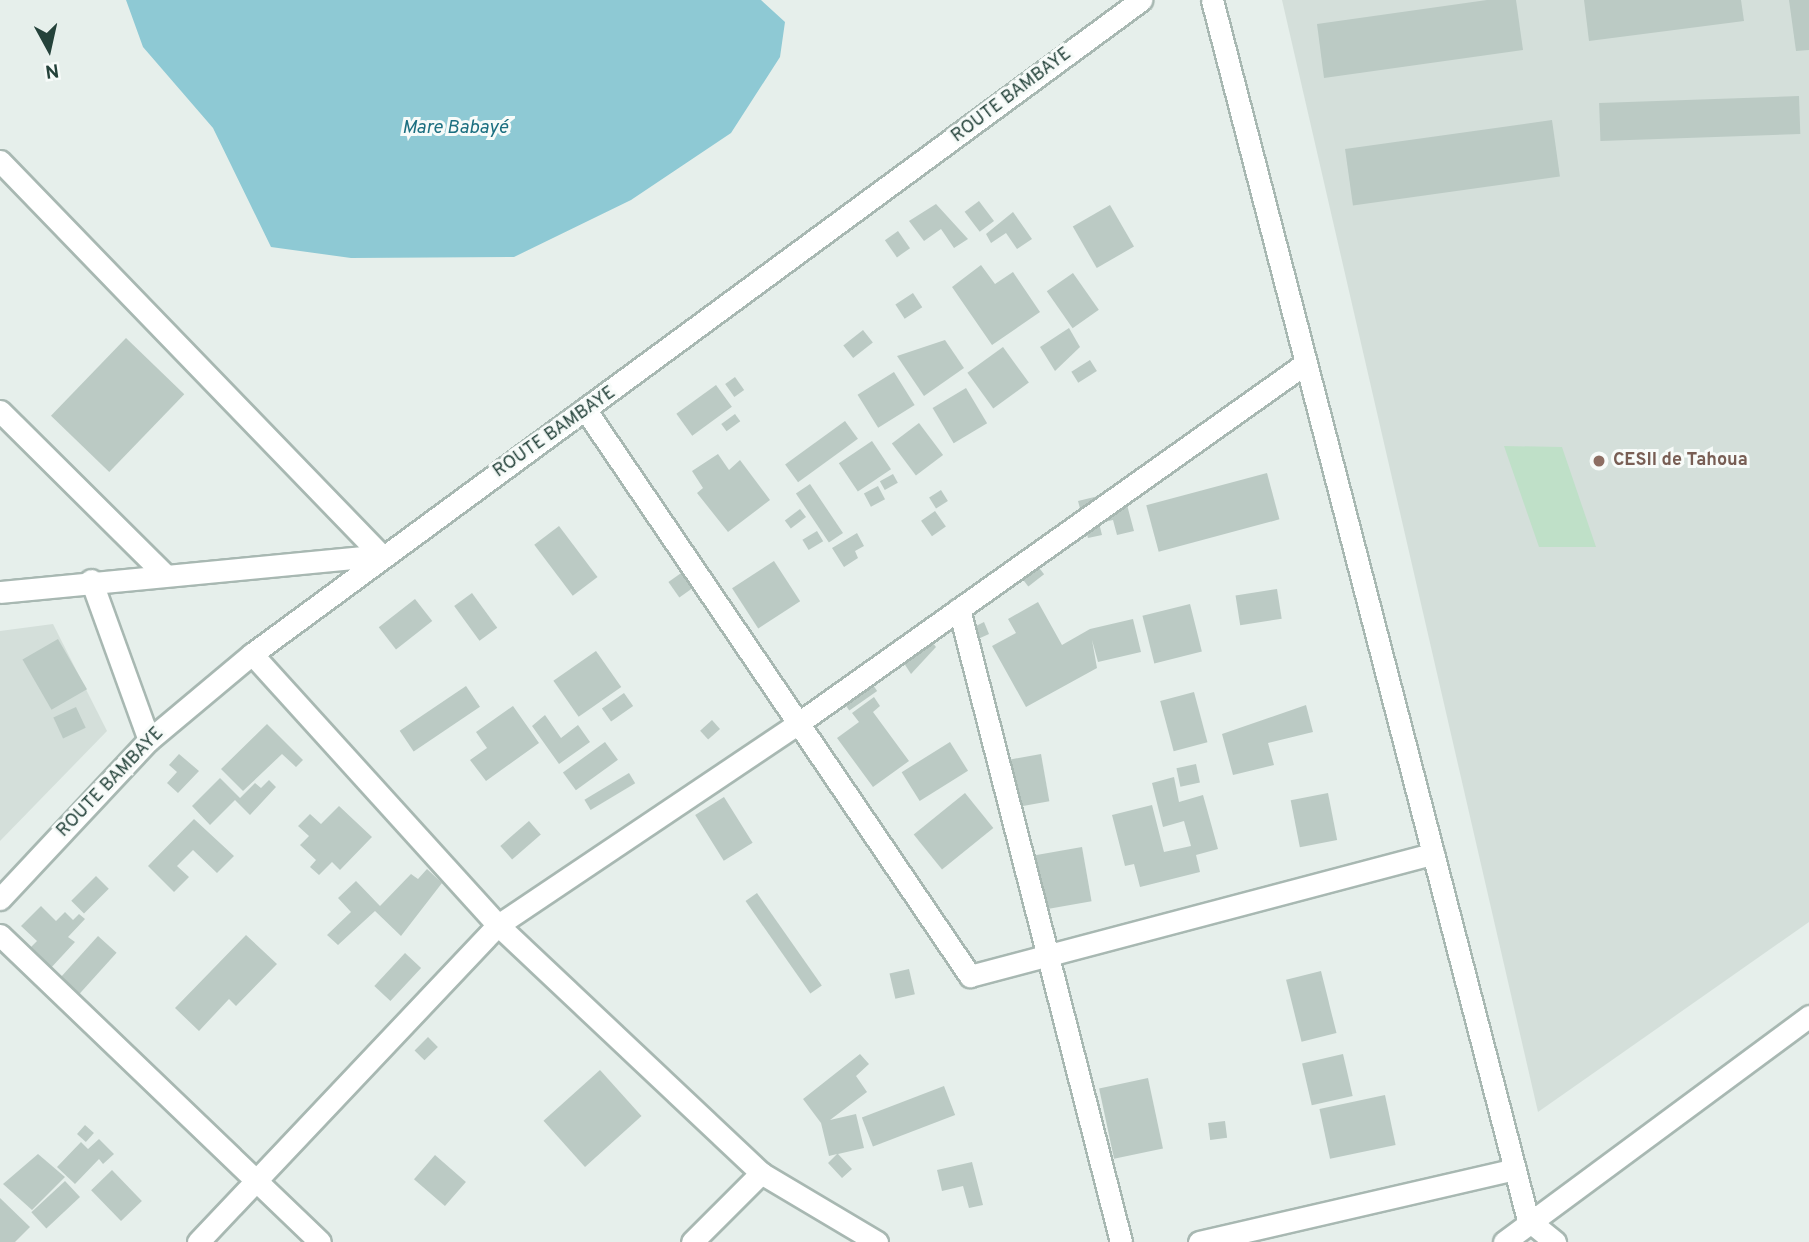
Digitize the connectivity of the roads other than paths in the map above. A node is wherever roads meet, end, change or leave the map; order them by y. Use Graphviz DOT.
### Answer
graph roads {
  1 [pos="1141,0"];
  2 [pos="1212,0"];
  3 [pos="0,161"];
  4 [pos="1306,363"];
  5 [pos="0,411"];
  6 [pos="587,412"];
  7 [pos="382,555"];
  8 [pos="163,573"];
  9 [pos="91,580"];
  10 [pos="0,592"];
  11 [pos="959,609"];
  12 [pos="252,654"];
  13 [pos="800,722"];
  14 [pos="149,740"];
  15 [pos="1433,854"];
  16 [pos="0,899"];
  17 [pos="498,925"];
  18 [pos="0,935"];
  19 [pos="1050,956"];
  20 [pos="1809,1016"];
  21 [pos="1515,1169"];
  22 [pos="761,1173"];
  23 [pos="256,1181"];
  24 [pos="1528,1220"];
  25 [pos="198,1242"];
  26 [pos="320,1242"];
  27 [pos="692,1242"];
  28 [pos="877,1242"];
  29 [pos="1121,1242"];
  30 [pos="1199,1242"];
  31 [pos="1504,1242"];
  32 [pos="1555,1242"];
  1 -- 6 [label="street, ROUTE BAMBAYE"];
  2 -- 4 [label="street"];
  3 -- 7 [label="street"];
  4 -- 11 [label="street"];
  4 -- 15 [label="street"];
  5 -- 8 [label="street"];
  6 -- 7 [label="street, ROUTE BAMBAYE"];
  6 -- 13 [label="street"];
  7 -- 8 [label="street"];
  7 -- 12 [label="street, ROUTE BAMBAYE"];
  8 -- 9 [label="street"];
  9 -- 10 [label="street"];
  9 -- 14 [label="street"];
  11 -- 13 [label="street"];
  11 -- 19 [label="street"];
  12 -- 14 [label="street, ROUTE BAMBAYE"];
  12 -- 17 [label="street"];
  13 -- 17 [label="street"];
  13 -- 19 [label="street"];
  14 -- 16 [label="street, ROUTE BAMBAYE"];
  15 -- 19 [label="street"];
  15 -- 21 [label="street"];
  17 -- 22 [label="street"];
  17 -- 23 [label="street"];
  18 -- 23 [label="street"];
  19 -- 29 [label="street"];
  20 -- 24 [label="street"];
  21 -- 24 [label="street"];
  21 -- 30 [label="street"];
  22 -- 27 [label="street"];
  22 -- 28 [label="street"];
  23 -- 25 [label="street"];
  23 -- 26 [label="street"];
  24 -- 31 [label="street"];
  24 -- 32 [label="street"];
}
